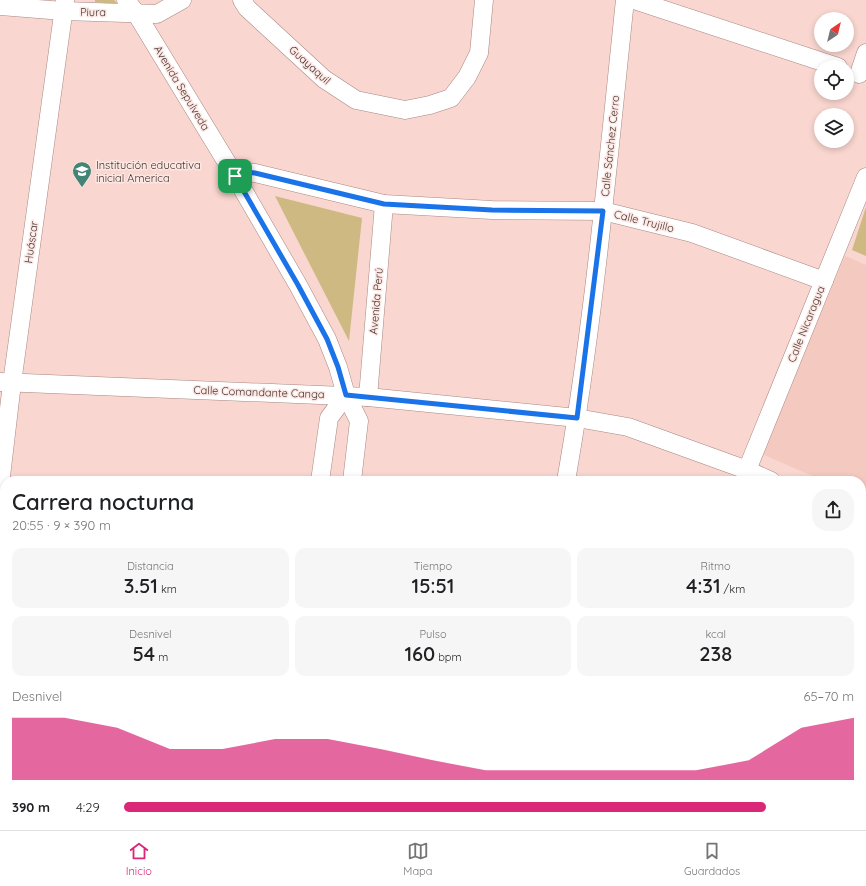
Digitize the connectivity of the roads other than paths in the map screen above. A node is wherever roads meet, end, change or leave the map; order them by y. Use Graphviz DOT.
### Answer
graph roads {
  1 [pos="182,0"];
  2 [pos="242,0"];
  3 [pos="484,0"];
  4 [pos="625,0"];
  5 [pos="634,0"];
  6 [pos="64,5"];
  7 [pos="0,6"];
  8 [pos="131,6"];
  9 [pos="866,53"];
  10 [pos="817,60"];
  11 [pos="857,73"];
  12 [pos="235,176"];
  13 [pos="866,177"];
  14 [pos="384,204"];
  15 [pos="603,211"];
  16 [pos="824,281"];
  17 [pos="6,382"];
  18 [pos="346,395"];
  19 [pos="368,397"];
  20 [pos="577,418"];
  21 [pos="747,470"];
  22 [pos="1,476"];
  23 [pos="321,476"];
  24 [pos="353,476"];
  25 [pos="567,476"];
  26 [pos="760,476"];
  1 -- 8 [label="street, Piura"];
  2 -- 3 [label="street, Guayaquil"];
  4 -- 15 [label="street, Calle Sánchez Cerro"];
  5 -- 10 [label="street"];
  6 -- 7 [label="street, Piura"];
  6 -- 8 [label="street, Piura"];
  6 -- 17 [label="street, Huáscar"];
  8 -- 12 [label="street, Avenida Sepulveda"];
  9 -- 11 [label="street"];
  12 -- 14 [label="street"];
  12 -- 18 [label="street, Avenida Sepulveda"];
  13 -- 16 [label="street, Calle Nicaragua"];
  14 -- 15 [label="street, Calle Trujillo"];
  14 -- 19 [label="street, Avenida Perú"];
  15 -- 16 [label="street, Calle Trujillo"];
  15 -- 20 [label="street, Calle Sánchez Cerro"];
  16 -- 21 [label="street, Calle Nicaragua"];
  17 -- 18 [label="street, Calle Comandante Canga"];
  17 -- 22 [label="street, Huáscar"];
  18 -- 19 [label="street, Calle Comandante Canga"];
  18 -- 23 [label="street"];
  18 -- 24 [label="street"];
  19 -- 20 [label="street, Calle Comandante Canga"];
  20 -- 21 [label="street, Calle Comandante Canga"];
  20 -- 25 [label="street, Calle Sánchez Cerro"];
  21 -- 26 [label="street, Calle Comandante Canga"];
}
